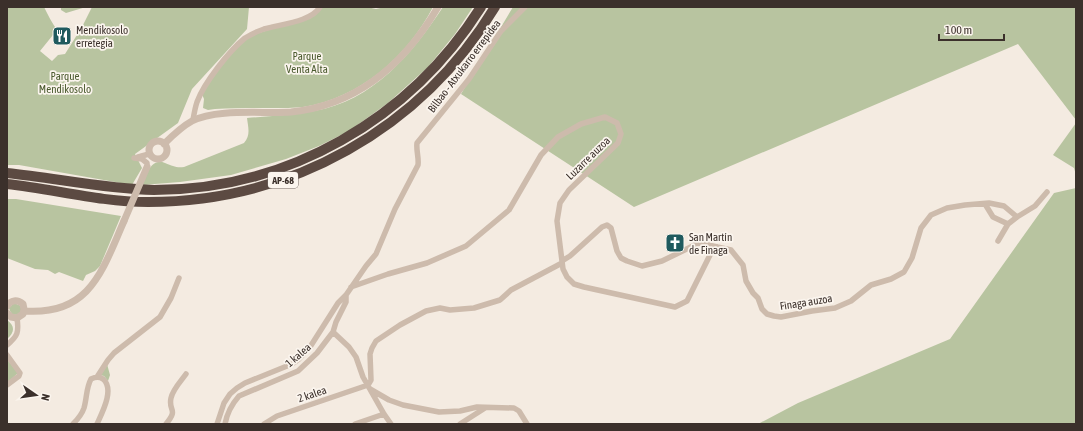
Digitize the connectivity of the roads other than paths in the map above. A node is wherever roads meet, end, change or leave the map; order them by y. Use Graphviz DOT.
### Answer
graph roads {
  1 [pos="320,7"];
  2 [pos="438,7"];
  3 [pos="481,7"];
  4 [pos="495,7"];
  5 [pos="525,7"];
  6 [pos="193,120"];
  7 [pos="164,144"];
  8 [pos="151,156"];
  9 [pos="146,167"];
  10 [pos="7,173"];
  11 [pos="7,184"];
  12 [pos="1047,192"];
  13 [pos="985,204"];
  14 [pos="1017,217"];
  15 [pos="1008,224"];
  16 [pos="998,242"];
  17 [pos="717,247"];
  18 [pos="562,262"];
  19 [pos="179,278"];
  20 [pos="351,287"];
  21 [pos="346,295"];
  22 [pos="8,305"];
  23 [pos="24,311"];
  24 [pos="7,313"];
  25 [pos="17,318"];
  26 [pos="333,332"];
  27 [pos="7,345"];
  28 [pos="7,355"];
  29 [pos="186,374"];
  30 [pos="98,377"];
  31 [pos="7,385"];
  32 [pos="368,387"];
  33 [pos="485,408"];
  34 [pos="384,414"];
  35 [pos="73,424"];
  36 [pos="97,424"];
  37 [pos="166,424"];
  38 [pos="217,424"];
  39 [pos="225,424"];
  40 [pos="264,424"];
  41 [pos="355,424"];
  42 [pos="391,424"];
  43 [pos="460,424"];
  44 [pos="526,424"];
  1 -- 6 [label="street"];
  2 -- 6 [label="street"];
  3 -- 10 [label="highway, AP-68"];
  4 -- 11 [label="highway, AP-68"];
  5 -- 20 [label="street, Bilbao - Atxukarro errepidea"];
  6 -- 7 [label="street"];
  7 -- 8 [label="street"];
  7 -- 8 [label="street"];
  8 -- 9 [label="street"];
  8 -- 9 [label="street"];
  9 -- 23 [label="street, bridge"];
  12 -- 14 [label="street"];
  13 -- 14 [label="street"];
  13 -- 15 [label="street"];
  13 -- 17 [label="street, Finaga auzoa"];
  14 -- 15 [label="street"];
  15 -- 16 [label="street"];
  17 -- 18 [label="street, Finaga auzoa"];
  17 -- 18 [label="street, Luzarre auzoa"];
  18 -- 20 [label="street, Luzarre auzoa"];
  18 -- 32 [label="street"];
  19 -- 30 [label="street"];
  20 -- 21 [label="street, Bilbao - Atxukarro errepidea"];
  21 -- 26 [label="street, 1 kalea"];
  21 -- 38 [label="street"];
  22 -- 23 [label="street"];
  23 -- 25 [label="street"];
  24 -- 25 [label="street"];
  25 -- 27 [label="street"];
  26 -- 32 [label="street"];
  26 -- 39 [label="street, 1 kalea"];
  28 -- 31 [label="street"];
  29 -- 37 [label="street"];
  30 -- 35 [label="street"];
  30 -- 36 [label="street"];
  32 -- 33 [label="street"];
  32 -- 34 [label="street"];
  32 -- 40 [label="street, 2 kalea"];
  33 -- 43 [label="street"];
  33 -- 44 [label="street"];
  34 -- 41 [label="street"];
  34 -- 42 [label="street"];
}
